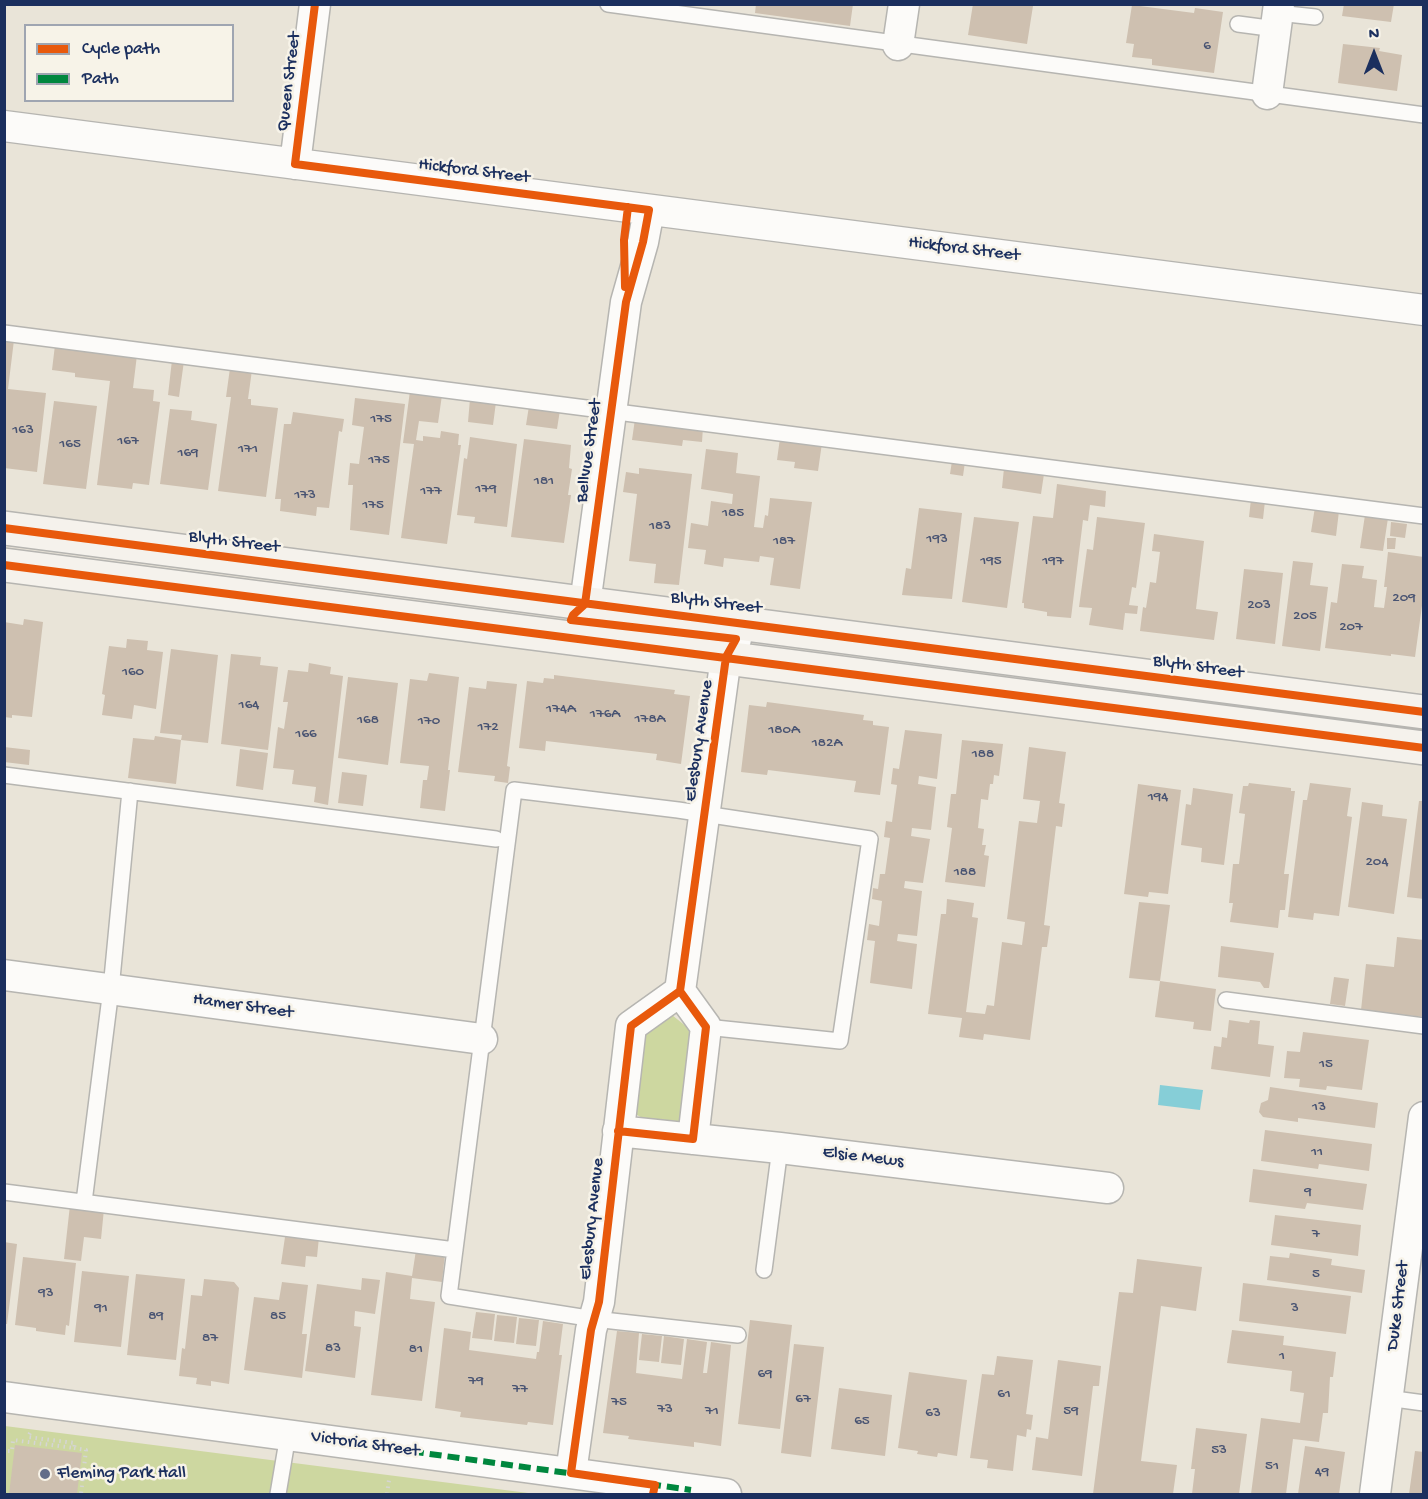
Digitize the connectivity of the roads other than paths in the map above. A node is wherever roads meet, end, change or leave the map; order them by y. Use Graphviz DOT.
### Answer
graph roads {
  1 [pos="315,4"];
  2 [pos="608,4"];
  3 [pos="904,4"];
  4 [pos="1278,15"];
  5 [pos="1315,17"];
  6 [pos="1238,24"];
  7 [pos="898,45"];
  8 [pos="1267,94"];
  9 [pos="1424,115"];
  10 [pos="4,126"];
  11 [pos="295,164"];
  12 [pos="638,208"];
  13 [pos="1424,310"];
  14 [pos="4,333"];
  15 [pos="611,411"];
  16 [pos="1424,516"];
  17 [pos="4,528"];
  18 [pos="4,564"];
  19 [pos="585,604"];
  20 [pos="738,622"];
  21 [pos="726,657"];
  22 [pos="1424,712"];
  23 [pos="1424,747"];
  24 [pos="4,775"];
  25 [pos="130,791"];
  26 [pos="706,814"];
  27 [pos="501,839"];
  28 [pos="4,975"];
  29 [pos="111,989"];
  30 [pos="680,991"];
  31 [pos="1226,1000"];
  32 [pos="1424,1026"];
  33 [pos="706,1027"];
  34 [pos="482,1039"];
  35 [pos="1424,1117"];
  36 [pos="618,1131"];
  37 [pos="693,1139"];
  38 [pos="780,1148"];
  39 [pos="1108,1188"];
  40 [pos="4,1192"];
  41 [pos="84,1202"];
  42 [pos="455,1250"];
  43 [pos="764,1270"];
  44 [pos="594,1318"];
  45 [pos="738,1335"];
  46 [pos="4,1397"];
  47 [pos="1388,1398"];
  48 [pos="1424,1403"];
  49 [pos="288,1435"];
  50 [pos="571,1473"];
  51 [pos="278,1494"];
  52 [pos="726,1494"];
  53 [pos="1375,1494"];
  1 -- 11 [label="street, Queen Street"];
  2 -- 7 [label="lane"];
  3 -- 7 [label="street"];
  4 -- 5 [label="lane"];
  4 -- 6 [label="lane"];
  4 -- 8 [label="street"];
  7 -- 8 [label="lane"];
  8 -- 9 [label="lane"];
  10 -- 11 [label="street, Hickford Street"];
  11 -- 12 [label="street, Hickford Street"];
  12 -- 13 [label="street, Hickford Street"];
  12 -- 15 [label="street, Bellvue Street"];
  14 -- 15 [label="lane"];
  15 -- 16 [label="lane"];
  15 -- 19 [label="street, Bellvue Street"];
  17 -- 19 [label="street, Blyth Street"];
  18 -- 21 [label="street"];
  19 -- 20 [label="street, Blyth Street"];
  20 -- 21 [label="street, Elesbury Avenue"];
  20 -- 22 [label="street, Blyth Street"];
  21 -- 23 [label="street"];
  21 -- 26 [label="street, Elesbury Avenue"];
  24 -- 25 [label="lane"];
  25 -- 27 [label="lane"];
  25 -- 29 [label="lane"];
  26 -- 27 [label="lane"];
  26 -- 30 [label="street, Elesbury Avenue"];
  26 -- 33 [label="lane"];
  27 -- 34 [label="lane"];
  28 -- 29 [label="street, Hamer Street"];
  29 -- 34 [label="street, Hamer Street"];
  29 -- 41 [label="lane"];
  30 -- 33 [label="street"];
  30 -- 36 [label="street, Elesbury Avenue"];
  31 -- 32 [label="lane"];
  33 -- 37 [label="street"];
  34 -- 42 [label="lane"];
  35 -- 47 [label="street, Duke Street"];
  36 -- 37 [label="street, Elsie Mews"];
  36 -- 44 [label="street, Elesbury Avenue"];
  37 -- 38 [label="street, Elsie Mews"];
  38 -- 39 [label="street, Elsie Mews"];
  38 -- 43 [label="lane"];
  40 -- 41 [label="lane"];
  41 -- 42 [label="lane"];
  42 -- 44 [label="lane"];
  44 -- 45 [label="lane"];
  44 -- 50 [label="street, Elesbury Avenue"];
  46 -- 49 [label="street, Victoria Street"];
  47 -- 48 [label="lane"];
  47 -- 53 [label="street, Duke Street"];
  49 -- 50 [label="street, Victoria Street"];
  49 -- 51 [label="lane"];
  50 -- 52 [label="street, Victoria Street"];
}
